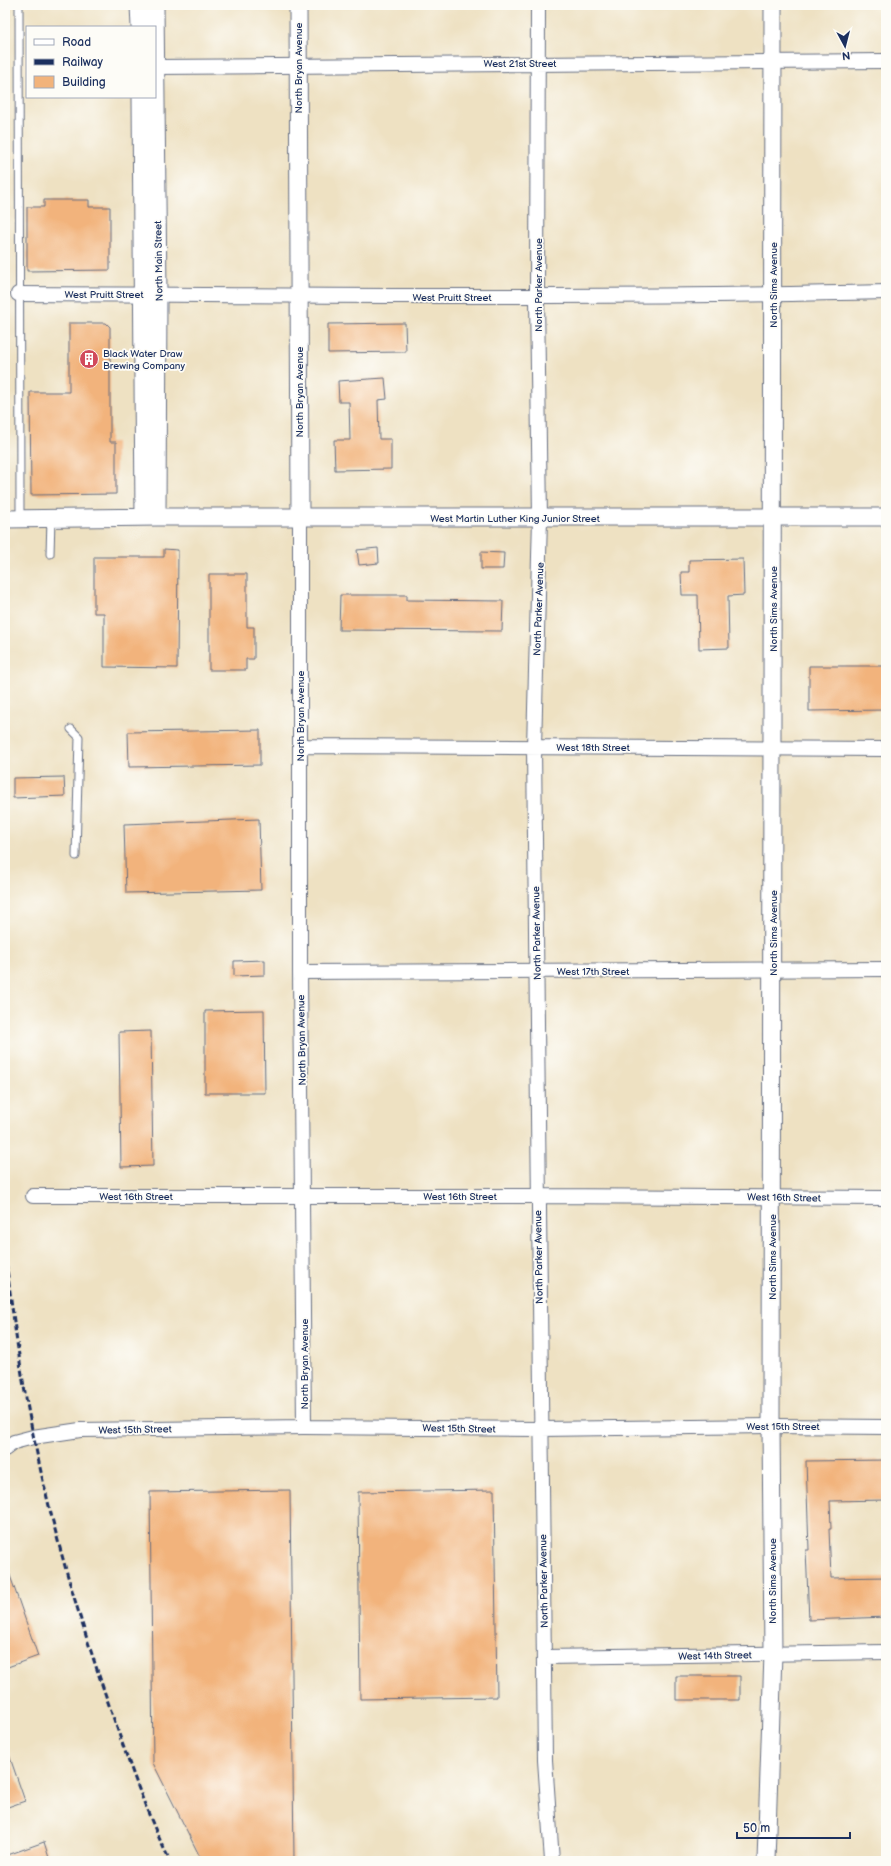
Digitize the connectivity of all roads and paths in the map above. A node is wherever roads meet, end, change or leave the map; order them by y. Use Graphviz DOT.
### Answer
graph roads {
  1 [pos="19,5"];
  2 [pos="139,5"];
  3 [pos="155,5"];
  4 [pos="298,5"];
  5 [pos="538,5"];
  6 [pos="773,5"];
  7 [pos="140,26"];
  8 [pos="155,26"];
  9 [pos="886,61"];
  10 [pos="774,62"];
  11 [pos="538,63"];
  12 [pos="298,65"];
  13 [pos="156,67"];
  14 [pos="141,98"];
  15 [pos="154,98"];
  16 [pos="886,292"];
  17 [pos="18,294"];
  18 [pos="150,294"];
  19 [pos="773,295"];
  20 [pos="298,297"];
  21 [pos="537,297"];
  22 [pos="150,517"];
  23 [pos="773,517"];
  24 [pos="886,517"];
  25 [pos="300,518"];
  26 [pos="540,518"];
  27 [pos="12,519"];
  28 [pos="51,519"];
  29 [pos="50,554"];
  30 [pos="70,729"];
  31 [pos="300,746"];
  32 [pos="534,747"];
  33 [pos="774,748"];
  34 [pos="886,749"];
  35 [pos="76,856"];
  36 [pos="886,968"];
  37 [pos="773,970"];
  38 [pos="536,971"];
  39 [pos="300,972"];
  40 [pos="33,1196"];
  41 [pos="303,1196"];
  42 [pos="538,1196"];
  43 [pos="772,1196"];
  44 [pos="886,1198"];
  45 [pos="304,1426"];
  46 [pos="771,1426"];
  47 [pos="886,1426"];
  48 [pos="541,1429"];
  49 [pos="5,1449"];
  50 [pos="886,1652"];
  51 [pos="773,1654"];
  52 [pos="544,1657"];
  53 [pos="552,1861"];
  54 [pos="766,1861"];
  1 -- 17 [label="lane"];
  2 -- 7 [label="street"];
  3 -- 8 [label="street, North Main Street"];
  4 -- 12 [label="street, North Bryan Avenue"];
  5 -- 11 [label="street, North Parker Avenue"];
  6 -- 10 [label="street, North Sims Avenue"];
  9 -- 10 [label="street, West 21st Street"];
  10 -- 11 [label="street, West 21st Street"];
  10 -- 19 [label="street, North Sims Avenue"];
  11 -- 12 [label="street, West 21st Street"];
  11 -- 21 [label="street, North Parker Avenue"];
  12 -- 13 [label="street, West 21st Street"];
  12 -- 20 [label="street, North Bryan Avenue"];
  14 -- 18 [label="street, North Main Street"];
  15 -- 18 [label="street, North Main Street"];
  16 -- 19 [label="street, West Pruitt Street"];
  17 -- 18 [label="street, West Pruitt Street"];
  17 -- 27 [label="lane"];
  18 -- 20 [label="street, West Pruitt Street"];
  18 -- 22 [label="street, North Main Street"];
  19 -- 21 [label="street, West Pruitt Street"];
  19 -- 23 [label="street, North Sims Avenue"];
  20 -- 21 [label="street, West Pruitt Street"];
  20 -- 25 [label="street, North Bryan Avenue"];
  21 -- 26 [label="street, North Parker Avenue"];
  22 -- 25 [label="street, West Martin Luther King Junior Street"];
  22 -- 28 [label="street, West Martin Luther King Junior Street"];
  23 -- 24 [label="street, West Martin Luther King Junior Street"];
  23 -- 26 [label="street, West Martin Luther King Junior Street"];
  23 -- 33 [label="street, North Sims Avenue"];
  25 -- 26 [label="street, West Martin Luther King Junior Street"];
  25 -- 31 [label="street, North Bryan Avenue"];
  26 -- 32 [label="street, North Parker Avenue"];
  27 -- 28 [label="street, West Martin Luther King Junior Street"];
  28 -- 29 [label="lane"];
  30 -- 35 [label="lane"];
  31 -- 32 [label="street, West 18th Street"];
  31 -- 39 [label="street, North Bryan Avenue"];
  32 -- 33 [label="street, West 18th Street"];
  32 -- 38 [label="street, North Parker Avenue"];
  33 -- 34 [label="street, West 18th Street"];
  33 -- 37 [label="street, North Sims Avenue"];
  36 -- 37 [label="street, West 17th Street"];
  37 -- 38 [label="street, West 17th Street"];
  37 -- 43 [label="street, North Sims Avenue"];
  38 -- 39 [label="street, West 17th Street"];
  38 -- 42 [label="street, North Parker Avenue"];
  39 -- 41 [label="street, North Bryan Avenue"];
  40 -- 41 [label="street, West 16th Street"];
  41 -- 42 [label="street, West 16th Street"];
  41 -- 45 [label="street, North Bryan Avenue"];
  42 -- 43 [label="street, West 16th Street"];
  42 -- 48 [label="street, North Parker Avenue"];
  43 -- 44 [label="street, West 16th Street"];
  43 -- 46 [label="street, North Sims Avenue"];
  45 -- 48 [label="street, West 15th Street"];
  45 -- 49 [label="street, West 15th Street"];
  46 -- 47 [label="street, West 15th Street"];
  46 -- 48 [label="street, West 15th Street"];
  46 -- 51 [label="street, North Sims Avenue"];
  48 -- 52 [label="street, North Parker Avenue"];
  50 -- 51 [label="street, West 14th Street"];
  51 -- 52 [label="street, West 14th Street"];
  51 -- 54 [label="street, North Sims Avenue"];
  52 -- 53 [label="street, North Parker Avenue"];
}
